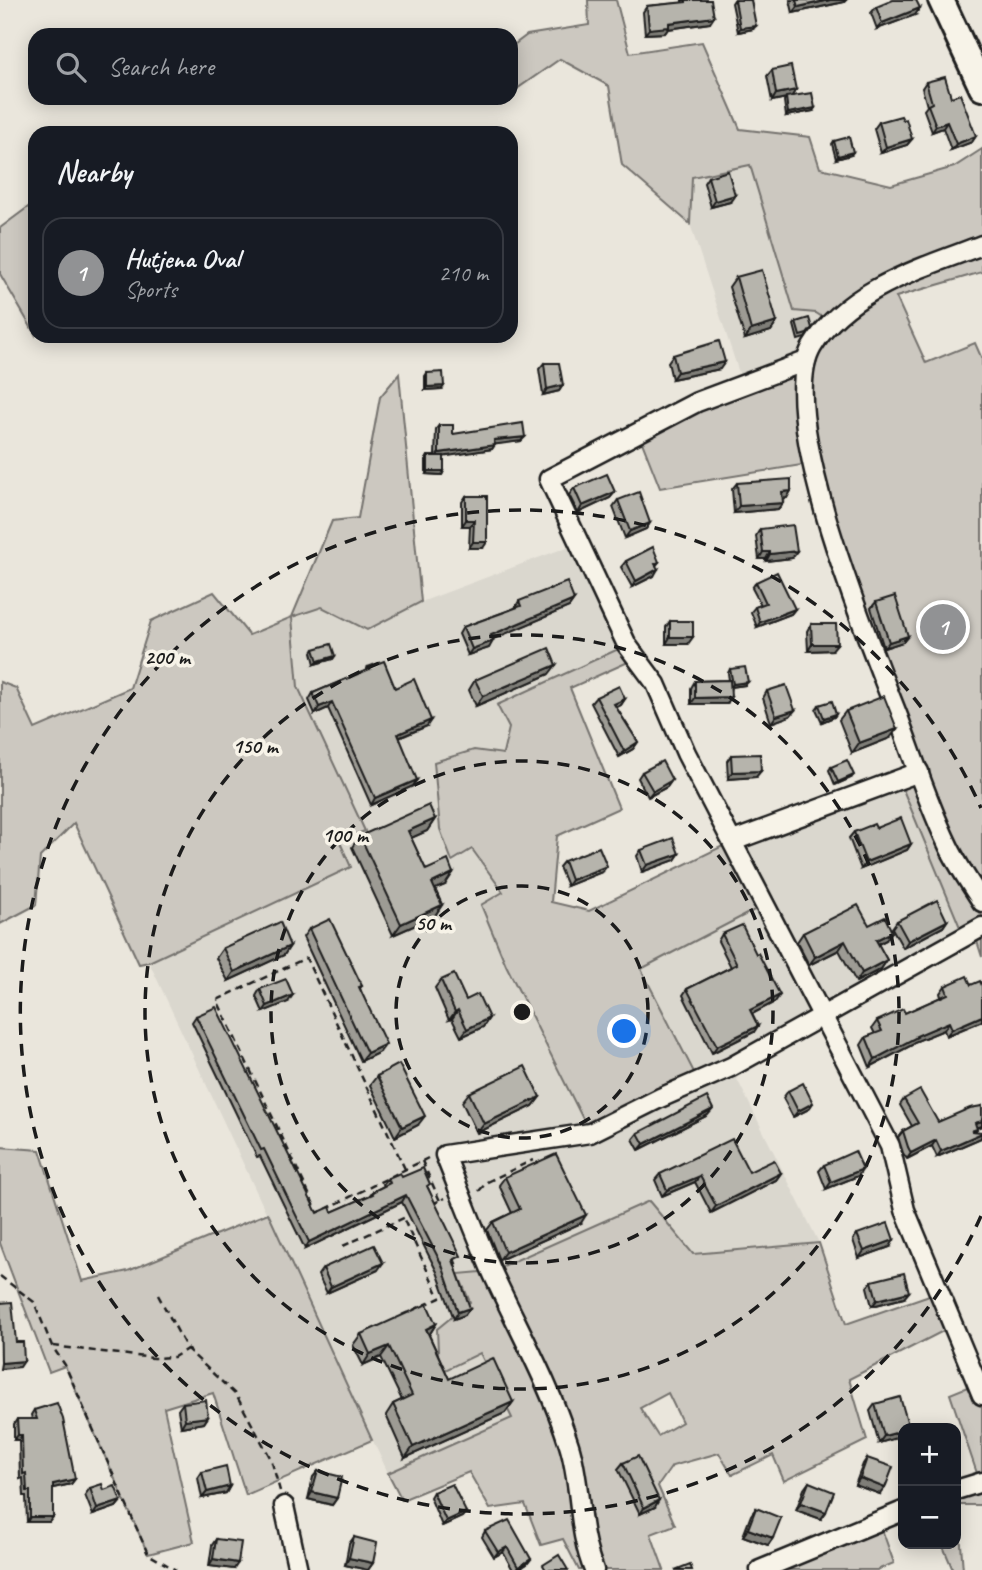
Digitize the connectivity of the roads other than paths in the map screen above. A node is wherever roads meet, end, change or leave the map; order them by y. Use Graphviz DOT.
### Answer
graph roads {
  1 [pos="941,0"];
  2 [pos="982,88"];
  3 [pos="982,245"];
  4 [pos="806,361"];
  5 [pos="919,772"];
  6 [pos="733,841"];
  7 [pos="982,902"];
  8 [pos="982,927"];
  9 [pos="822,1015"];
  10 [pos="982,1395"];
  11 [pos="982,1482"];
  12 [pos="961,1488"];
  13 [pos="284,1506"];
  14 [pos="898,1513"];
  15 [pos="298,1570"];
  16 [pos="594,1570"];
  17 [pos="760,1570"];
  1 -- 2 [label="main road"];
  3 -- 4 [label="street"];
  4 -- 5 [label="street"];
  4 -- 6 [label="street"];
  5 -- 6 [label="street"];
  5 -- 7 [label="street"];
  6 -- 9 [label="street"];
  8 -- 9 [label="street"];
  9 -- 10 [label="street"];
  9 -- 16 [label="street"];
  11 -- 12 [label="street"];
  13 -- 15 [label="street"];
  14 -- 17 [label="street"];
}
